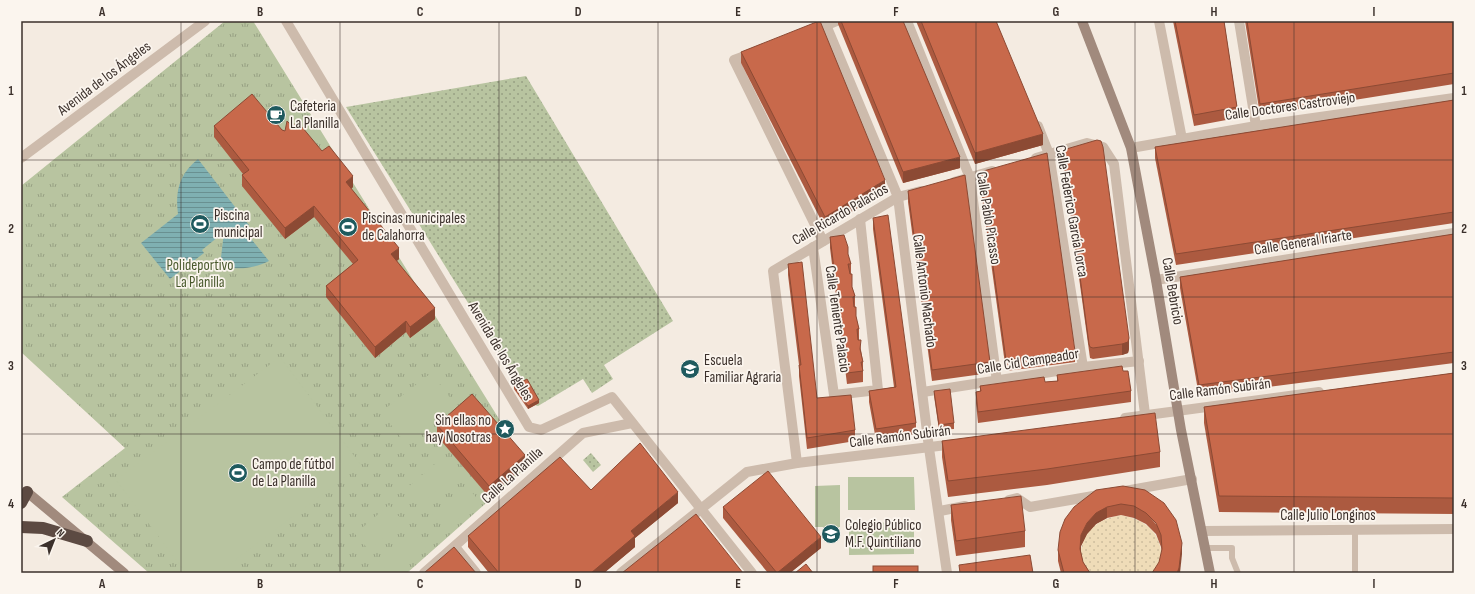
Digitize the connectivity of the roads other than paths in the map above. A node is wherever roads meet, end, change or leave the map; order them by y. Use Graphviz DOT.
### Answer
graph roads {
  1 [pos="205,21"];
  2 [pos="286,21"];
  3 [pos="837,21"];
  4 [pos="907,21"];
  5 [pos="1082,21"];
  6 [pos="1159,21"];
  7 [pos="1239,21"];
  8 [pos="826,25"];
  9 [pos="812,31"];
  10 [pos="762,49"];
  11 [pos="1454,98"];
  12 [pos="1035,119"];
  13 [pos="1256,126"];
  14 [pos="1182,139"];
  15 [pos="1132,148"];
  16 [pos="1049,154"];
  17 [pos="21,158"];
  18 [pos="1028,160"];
  19 [pos="999,169"];
  20 [pos="970,178"];
  21 [pos="898,197"];
  22 [pos="860,219"];
  23 [pos="1454,233"];
  24 [pos="823,241"];
  25 [pos="813,247"];
  26 [pos="1156,280"];
  27 [pos="1139,361"];
  28 [pos="1083,367"];
  29 [pos="997,382"];
  30 [pos="1331,390"];
  31 [pos="923,392"];
  32 [pos="1178,409"];
  33 [pos="1145,414"];
  34 [pos="1114,419"];
  35 [pos="632,423"];
  36 [pos="967,442"];
  37 [pos="929,448"];
  38 [pos="797,463"];
  39 [pos="1192,479"];
  40 [pos="28,492"];
  41 [pos="1002,501"];
  42 [pos="21,503"];
  43 [pos="978,504"];
  44 [pos="701,507"];
  45 [pos="940,510"];
  46 [pos="21,527"];
  47 [pos="1454,529"];
  48 [pos="1356,530"];
  49 [pos="1203,531"];
  50 [pos="87,541"];
  51 [pos="455,547"];
  52 [pos="1206,548"];
  53 [pos="124,573"];
  54 [pos="424,573"];
  55 [pos="476,573"];
  56 [pos="621,573"];
  57 [pos="752,573"];
  58 [pos="947,573"];
  59 [pos="1210,573"];
  60 [pos="1238,573"];
  61 [pos="1355,573"];
  1 -- 17 [label="street, Avenida de los Ángeles"];
  2 -- 35 [label="street, Avenida de los Ángeles"];
  3 -- 8 [label="street"];
  4 -- 20 [label="street, Calle Pablo Picasso"];
  5 -- 15 [label="street, Calle Bebricio"];
  6 -- 14 [label="street"];
  7 -- 13 [label="street"];
  8 -- 9 [label="street"];
  8 -- 21 [label="street, Calle Antonio Machado"];
  10 -- 24 [label="street"];
  11 -- 13 [label="street, Calle Doctores Castroviejo"];
  12 -- 16 [label="street, Calle Federico García Lorca"];
  13 -- 14 [label="street, Calle Doctores Castroviejo"];
  14 -- 15 [label="street, Calle Doctores Castroviejo"];
  15 -- 26 [label="street, Calle Bebricio"];
  16 -- 18 [label="street"];
  16 -- 27 [label="street"];
  16 -- 28 [label="street, Calle Federico García Lorca"];
  19 -- 20 [label="street, Calle Ricardo Palacios"];
  20 -- 21 [label="street, Calle Ricardo Palacios"];
  20 -- 29 [label="street, Calle Pablo Picasso"];
  21 -- 22 [label="street, Calle Ricardo Palacios"];
  21 -- 31 [label="street, Calle Antonio Machado"];
  22 -- 24 [label="street, Calle Ricardo Palacios"];
  22 -- 25 [label="street, Calle Teniente Palacio"];
  23 -- 26 [label="street, Calle General Iriarte"];
  24 -- 25 [label="street, Calle Ricardo Palacios"];
  25 -- 38 [label="street, Calle Ricardo Palacios"];
  26 -- 32 [label="street, Calle Bebricio"];
  27 -- 28 [label="street, Calle Cid Campeador"];
  27 -- 33 [label="street"];
  28 -- 29 [label="street, Calle Cid Campeador"];
  29 -- 31 [label="street, Calle Cid Campeador"];
  30 -- 32 [label="street, Calle Ramón Subirán"];
  31 -- 37 [label="street, Calle Antonio Machado"];
  32 -- 33 [label="street, Calle Ramón Subirán"];
  32 -- 39 [label="street, Calle Bebricio"];
  33 -- 34 [label="street, Calle Ramón Subirán"];
  35 -- 44 [label="street, Avenida de los Ángeles"];
  35 -- 51 [label="street, Calle La Planilla"];
  36 -- 37 [label="street, Calle Ramón Subirán"];
  37 -- 38 [label="street, Calle Ramón Subirán"];
  37 -- 45 [label="street, Calle Antonio Machado"];
  38 -- 44 [label="street, Calle Ramón Subirán"];
  39 -- 41 [label="street"];
  39 -- 49 [label="street, Calle Bebricio"];
  40 -- 42 [label="highway"];
  40 -- 50 [label="street"];
  43 -- 45 [label="street"];
  44 -- 56 [label="street, Calle Ramón Subirán"];
  44 -- 57 [label="street, Avenida de los Ángeles"];
  45 -- 58 [label="street, Calle Antonio Machado"];
  46 -- 50 [label="highway"];
  47 -- 48 [label="street, Calle Julio Longinos"];
  48 -- 49 [label="street, Calle Julio Longinos"];
  48 -- 61 [label="lane"];
  49 -- 52 [label="street, Calle Bebricio"];
  50 -- 53 [label="street"];
  51 -- 54 [label="street, Calle La Planilla"];
  51 -- 55 [label="street"];
  52 -- 59 [label="street, Calle Bebricio"];
  52 -- 60 [label="lane"];
}
